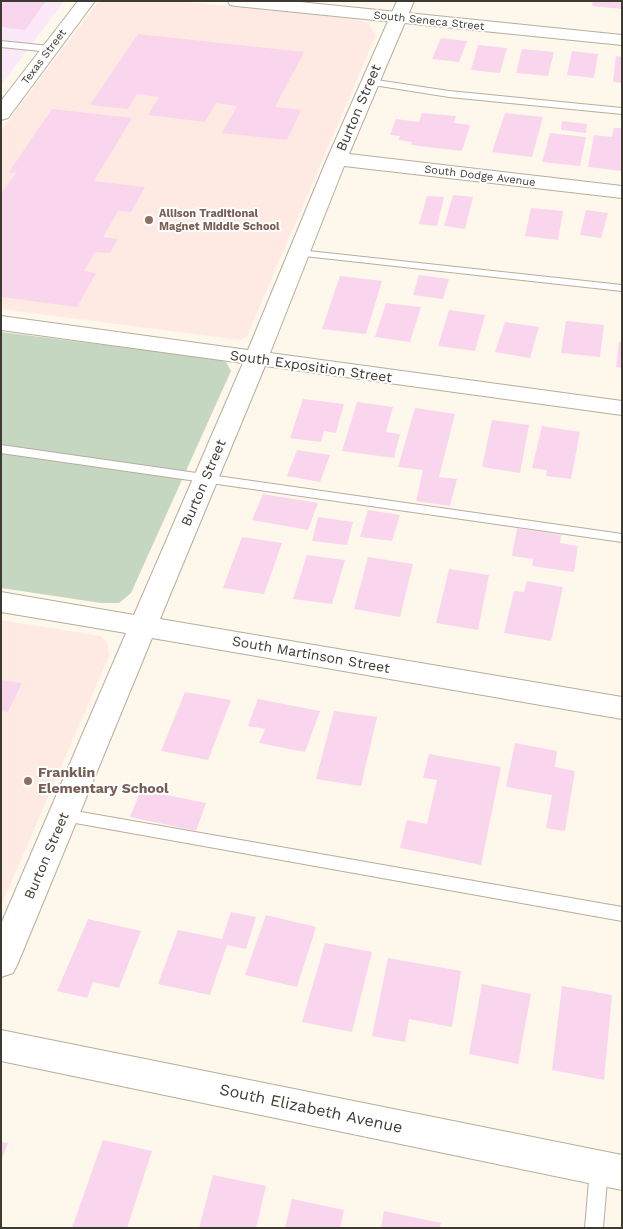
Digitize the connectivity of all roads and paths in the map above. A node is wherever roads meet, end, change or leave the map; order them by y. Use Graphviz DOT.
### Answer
graph roads {
  1 [pos="87,1"];
  2 [pos="236,1"];
  3 [pos="400,6"];
  4 [pos="622,24"];
  5 [pos="622,40"];
  6 [pos="3,47"];
  7 [pos="50,49"];
  8 [pos="370,82"];
  9 [pos="622,111"];
  10 [pos="1,114"];
  11 [pos="337,159"];
  12 [pos="622,192"];
  13 [pos="299,253"];
  14 [pos="622,288"];
  15 [pos="1,323"];
  16 [pos="256,359"];
  17 [pos="622,408"];
  18 [pos="1,449"];
  19 [pos="206,478"];
  20 [pos="622,538"];
  21 [pos="1,602"];
  22 [pos="144,626"];
  23 [pos="622,708"];
  24 [pos="64,815"];
  25 [pos="622,914"];
  26 [pos="1,964"];
  27 [pos="1,1045"];
  28 [pos="611,1171"];
  29 [pos="594,1228"];
  1 -- 7 [label="street, Texas Street"];
  2 -- 3 [label="street, South Seneca Street"];
  3 -- 4 [label="street, South Seneca Street"];
  3 -- 5 [label="street, South Seneca Street"];
  3 -- 8 [label="street, Burton Street"];
  6 -- 7 [label="lane"];
  7 -- 10 [label="street, Texas Street"];
  8 -- 9 [label="lane"];
  8 -- 11 [label="street, Burton Street"];
  11 -- 12 [label="street, South Dodge Avenue"];
  11 -- 13 [label="street, Burton Street"];
  13 -- 14 [label="lane"];
  13 -- 16 [label="street, Burton Street"];
  15 -- 16 [label="street, South Exposition Street"];
  16 -- 17 [label="street, South Exposition Street"];
  16 -- 19 [label="street, Burton Street"];
  18 -- 19 [label="lane"];
  19 -- 20 [label="lane"];
  19 -- 22 [label="street, Burton Street"];
  21 -- 22 [label="street, South Martinson Street"];
  22 -- 23 [label="street, South Martinson Street"];
  22 -- 24 [label="street, Burton Street"];
  24 -- 25 [label="lane"];
  24 -- 26 [label="street, Burton Street"];
  27 -- 28 [label="street, South Elizabeth Avenue"];
  28 -- 29 [label="lane"];
}
